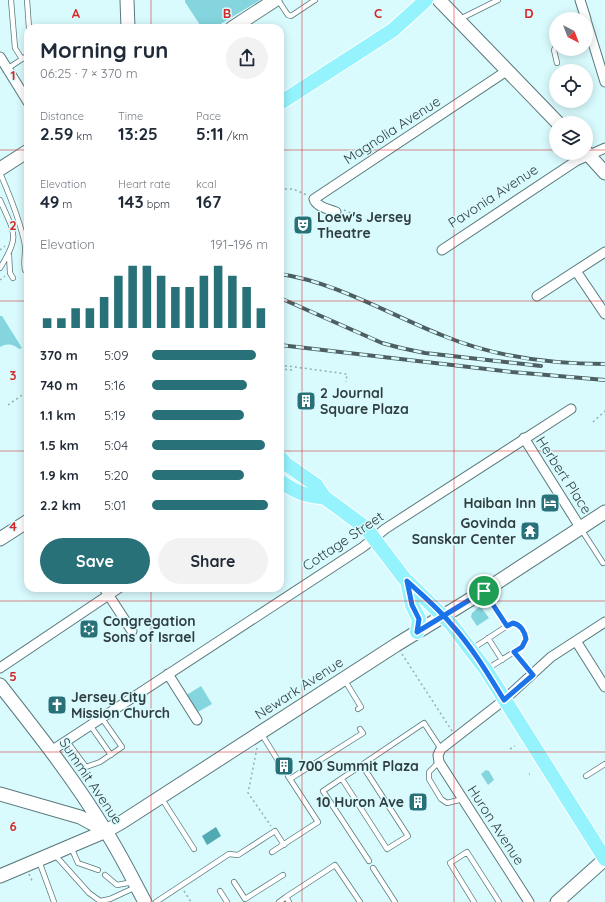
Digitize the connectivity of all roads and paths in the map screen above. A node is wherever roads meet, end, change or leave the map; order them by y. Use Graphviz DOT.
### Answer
graph roads {
  1 [pos="11,0"];
  2 [pos="27,0"];
  3 [pos="127,0"];
  4 [pos="276,0"];
  5 [pos="315,0"];
  6 [pos="426,0"];
  7 [pos="498,0"];
  8 [pos="580,0"];
  9 [pos="443,1"];
  10 [pos="584,12"];
  11 [pos="459,20"];
  12 [pos="29,24"];
  13 [pos="128,24"];
  14 [pos="238,24"];
  15 [pos="593,45"];
  16 [pos="555,56"];
  17 [pos="0,57"];
  18 [pos="22,59"];
  19 [pos="557,63"];
  20 [pos="7,69"];
  21 [pos="508,70"];
  22 [pos="605,82"];
  23 [pos="24,96"];
  24 [pos="284,100"];
  25 [pos="551,116"];
  26 [pos="605,148"];
  27 [pos="593,152"];
  28 [pos="24,154"];
  29 [pos="578,160"];
  30 [pos="593,160"];
  31 [pos="0,169"];
  32 [pos="0,173"];
  33 [pos="605,173"];
  34 [pos="284,189"];
  35 [pos="315,198"];
  36 [pos="0,200"];
  37 [pos="336,212"];
  38 [pos="24,243"];
  39 [pos="442,250"];
  40 [pos="605,252"];
  41 [pos="9,254"];
  42 [pos="0,268"];
  43 [pos="576,271"];
  44 [pos="12,278"];
  45 [pos="537,296"];
  46 [pos="605,314"];
  47 [pos="284,366"];
  48 [pos="284,369"];
  49 [pos="292,370"];
  50 [pos="346,382"];
  51 [pos="24,394"];
  52 [pos="8,404"];
  53 [pos="571,409"];
  54 [pos="605,411"];
  55 [pos="593,422"];
  56 [pos="524,438"];
  57 [pos="284,462"];
  58 [pos="284,485"];
  59 [pos="324,497"];
  60 [pos="604,514"];
  61 [pos="24,524"];
  62 [pos="580,528"];
  63 [pos="373,538"];
  64 [pos="0,539"];
  65 [pos="603,563"];
  66 [pos="407,581"];
  67 [pos="484,591"];
  68 [pos="106,592"];
  69 [pos="444,616"];
  70 [pos="605,622"];
  71 [pos="507,626"];
  72 [pos="132,631"];
  73 [pos="417,632"];
  74 [pos="488,638"];
  75 [pos="576,641"];
  76 [pos="471,650"];
  77 [pos="514,652"];
  78 [pos="401,654"];
  79 [pos="502,660"];
  80 [pos="0,668"];
  81 [pos="486,670"];
  82 [pos="168,674"];
  83 [pos="533,675"];
  84 [pos="344,679"];
  85 [pos="0,684"];
  86 [pos="605,687"];
  87 [pos="504,700"];
  88 [pos="358,709"];
  89 [pos="101,717"];
  90 [pos="197,720"];
  91 [pos="90,725"];
  92 [pos="360,729"];
  93 [pos="452,731"];
  94 [pos="260,733"];
  95 [pos="66,740"];
  96 [pos="515,746"];
  97 [pos="257,748"];
  98 [pos="441,749"];
  99 [pos="510,749"];
  100 [pos="51,750"];
  101 [pos="111,755"];
  102 [pos="277,759"];
  103 [pos="439,762"];
  104 [pos="605,764"];
  105 [pos="362,765"];
  106 [pos="586,776"];
  107 [pos="342,779"];
  108 [pos="0,794"];
  109 [pos="161,798"];
  110 [pos="463,799"];
  111 [pos="106,831"];
  112 [pos="274,831"];
  113 [pos="284,845"];
  114 [pos="71,846"];
  115 [pos="194,848"];
  116 [pos="272,852"];
  117 [pos="53,853"];
  118 [pos="605,859"];
  119 [pos="39,860"];
  120 [pos="369,861"];
  121 [pos="374,868"];
  122 [pos="98,870"];
  123 [pos="29,873"];
  124 [pos="105,875"];
  125 [pos="283,875"];
  126 [pos="0,876"];
  127 [pos="234,882"];
  128 [pos="33,883"];
  129 [pos="136,884"];
  130 [pos="180,886"];
  131 [pos="220,891"];
  132 [pos="286,897"];
  133 [pos="54,902"];
  134 [pos="146,902"];
  135 [pos="156,902"];
  136 [pos="191,902"];
  137 [pos="227,902"];
  138 [pos="279,902"];
  139 [pos="289,902"];
  140 [pos="360,902"];
  141 [pos="395,902"];
  142 [pos="474,902"];
  143 [pos="499,902"];
  144 [pos="529,902"];
  145 [pos="557,902"];
  1 -- 18 [label="lane"];
  2 -- 12 [label="lane"];
  3 -- 13 [label="main road"];
  4 -- 5 [label="lane"];
  4 -- 14 [label="main road"];
  6 -- 24 [label="main road"];
  7 -- 11 [label="lane"];
  8 -- 10 [label="street"];
  9 -- 11 [label="main road"];
  11 -- 21 [label="main road"];
  15 -- 22 [label="street"];
  16 -- 19 [label="lane"];
  17 -- 20 [label="street"];
  18 -- 20 [label="lane"];
  20 -- 23 [label="street"];
  21 -- 25 [label="main road"];
  21 -- 35 [label="street, Magnolia Avenue"];
  26 -- 27 [label="street, Pavonia Avenue"];
  28 -- 31 [label="main road"];
  29 -- 39 [label="street, Pavonia Avenue"];
  30 -- 33 [label="main road"];
  32 -- 38 [label="lane"];
  34 -- 35 [label="path"];
  35 -- 37 [label="street"];
  36 -- 41 [label="lane"];
  40 -- 43 [label="street"];
  41 -- 42 [label="lane"];
  41 -- 44 [label="lane"];
  43 -- 45 [label="street"];
  43 -- 46 [label="street"];
  47 -- 50 [label="path"];
  48 -- 49 [label="path"];
  51 -- 52 [label="path"];
  53 -- 56 [label="street, Cottage Street"];
  54 -- 55 [label="path"];
  56 -- 62 [label="street, Herbert Place"];
  56 -- 63 [label="street, Cottage Street"];
  57 -- 59 [label="main road"];
  58 -- 59 [label="main road"];
  59 -- 63 [label="main road"];
  60 -- 62 [label="main road, Newark Avenue"];
  61 -- 64 [label="main road"];
  62 -- 65 [label="lane"];
  62 -- 67 [label="main road, Newark Avenue"];
  63 -- 66 [label="main road"];
  63 -- 82 [label="street, Cottage Street"];
  66 -- 69 [label="main road"];
  66 -- 73 [label="main road"];
  67 -- 69 [label="main road, Newark Avenue"];
  67 -- 71 [label="lane"];
  68 -- 72 [label="street"];
  68 -- 80 [label="street"];
  69 -- 73 [label="main road, Newark Avenue"];
  69 -- 76 [label="main road"];
  70 -- 75 [label="street"];
  71 -- 74 [label="lane"];
  71 -- 77 [label="lane"];
  73 -- 84 [label="main road, Newark Avenue"];
  74 -- 76 [label="lane"];
  74 -- 79 [label="lane"];
  75 -- 83 [label="street"];
  75 -- 86 [label="street"];
  76 -- 81 [label="main road"];
  77 -- 79 [label="lane"];
  77 -- 83 [label="lane"];
  78 -- 93 [label="path"];
  79 -- 81 [label="lane"];
  81 -- 87 [label="main road"];
  82 -- 89 [label="street, Cottage Street"];
  82 -- 90 [label="street"];
  83 -- 87 [label="street"];
  84 -- 88 [label="lane"];
  84 -- 94 [label="main road, Newark Avenue"];
  85 -- 100 [label="main road, Summit Avenue"];
  87 -- 98 [label="street"];
  87 -- 118 [label="main road"];
  89 -- 91 [label="street, Cottage Street"];
  89 -- 101 [label="lane"];
  91 -- 95 [label="street, Cottage Street"];
  91 -- 101 [label="lane"];
  92 -- 113 [label="lane"];
  94 -- 102 [label="lane"];
  94 -- 109 [label="main road, Newark Avenue"];
  95 -- 100 [label="street, Cottage Street"];
  95 -- 101 [label="lane"];
  96 -- 99 [label="path"];
  97 -- 112 [label="path"];
  98 -- 103 [label="street"];
  98 -- 105 [label="lane"];
  100 -- 111 [label="main road, Summit Avenue"];
  103 -- 110 [label="street, Huron Avenue"];
  103 -- 110 [label="lane"];
  104 -- 106 [label="lane"];
  105 -- 107 [label="lane"];
  105 -- 107 [label="lane"];
  107 -- 120 [label="lane"];
  108 -- 111 [label="main road"];
  109 -- 111 [label="main road, Newark Avenue"];
  109 -- 115 [label="lane"];
  110 -- 144 [label="street, Huron Avenue"];
  111 -- 114 [label="main road, Newark Avenue"];
  111 -- 129 [label="main road, Summit Avenue"];
  112 -- 113 [label="lane"];
  112 -- 130 [label="lane"];
  113 -- 116 [label="lane"];
  114 -- 117 [label="main road, Newark Avenue"];
  114 -- 122 [label="lane"];
  117 -- 119 [label="main road, Newark Avenue"];
  117 -- 129 [label="lane"];
  118 -- 145 [label="main road"];
  119 -- 126 [label="main road, Newark Avenue"];
  119 -- 133 [label="lane"];
  121 -- 141 [label="lane"];
  123 -- 128 [label="path"];
  124 -- 129 [label="lane"];
  125 -- 127 [label="lane"];
  129 -- 134 [label="main road, Summit Avenue"];
  130 -- 135 [label="lane"];
  130 -- 136 [label="path"];
  131 -- 137 [label="lane"];
  132 -- 138 [label="lane"];
  132 -- 139 [label="lane"];
  132 -- 140 [label="lane"];
  142 -- 143 [label="lane"];
}
